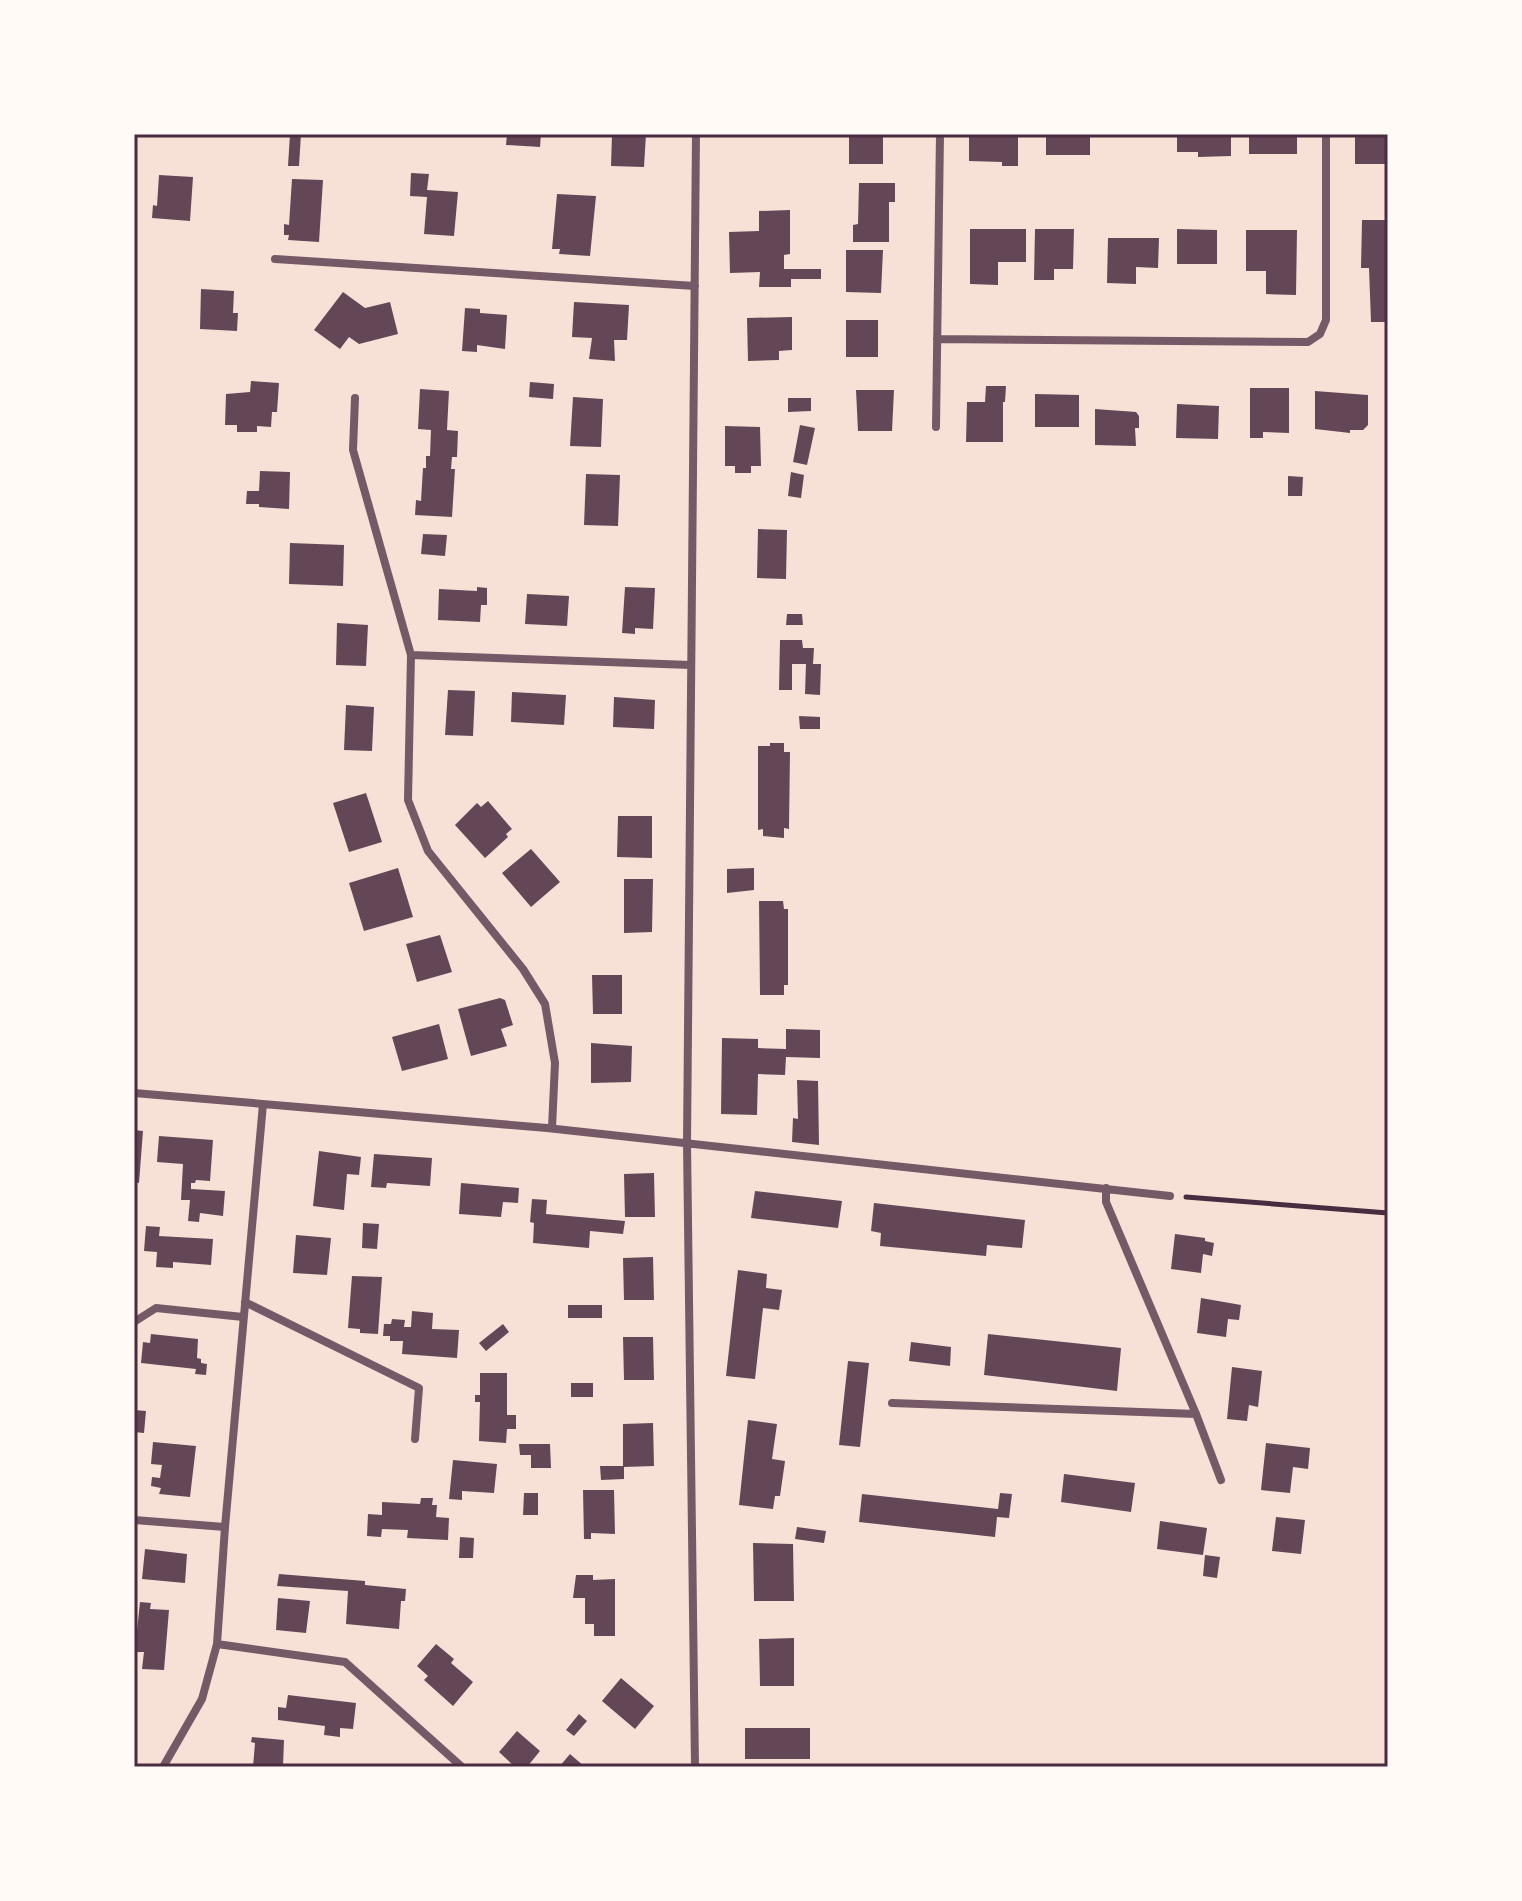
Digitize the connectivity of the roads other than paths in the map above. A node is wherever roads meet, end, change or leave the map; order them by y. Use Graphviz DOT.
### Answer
graph roads {
  1 [pos="696,134"];
  2 [pos="940,134"];
  3 [pos="1326,134"];
  4 [pos="275,259"];
  5 [pos="695,286"];
  6 [pos="937,339"];
  7 [pos="355,398"];
  8 [pos="936,427"];
  9 [pos="411,655"];
  10 [pos="691,665"];
  11 [pos="134,1093"];
  12 [pos="263,1104"];
  13 [pos="552,1128"];
  14 [pos="687,1143"];
  15 [pos="1106,1188"];
  16 [pos="1170,1196"];
  17 [pos="245,1302"];
  18 [pos="243,1317"];
  19 [pos="134,1322"];
  20 [pos="892,1403"];
  21 [pos="1196,1414"];
  22 [pos="415,1439"];
  23 [pos="1221,1480"];
  24 [pos="134,1520"];
  25 [pos="225,1527"];
  26 [pos="217,1644"];
  27 [pos="163,1767"];
  28 [pos="462,1767"];
  29 [pos="695,1767"];
  1 -- 5 [label="street"];
  2 -- 6 [label="street"];
  3 -- 6 [label="street"];
  4 -- 5 [label="street"];
  5 -- 10 [label="street"];
  6 -- 8 [label="street"];
  7 -- 9 [label="street"];
  9 -- 10 [label="street"];
  9 -- 13 [label="street"];
  10 -- 14 [label="street"];
  11 -- 12 [label="street"];
  12 -- 13 [label="street"];
  12 -- 17 [label="street"];
  13 -- 14 [label="street"];
  14 -- 15 [label="street"];
  14 -- 29 [label="street"];
  15 -- 16 [label="street"];
  15 -- 21 [label="street"];
  17 -- 18 [label="street"];
  17 -- 22 [label="street"];
  18 -- 19 [label="street"];
  18 -- 25 [label="street"];
  20 -- 21 [label="street"];
  21 -- 23 [label="street"];
  24 -- 25 [label="street"];
  25 -- 26 [label="street"];
  26 -- 27 [label="street"];
  26 -- 28 [label="street"];
}
